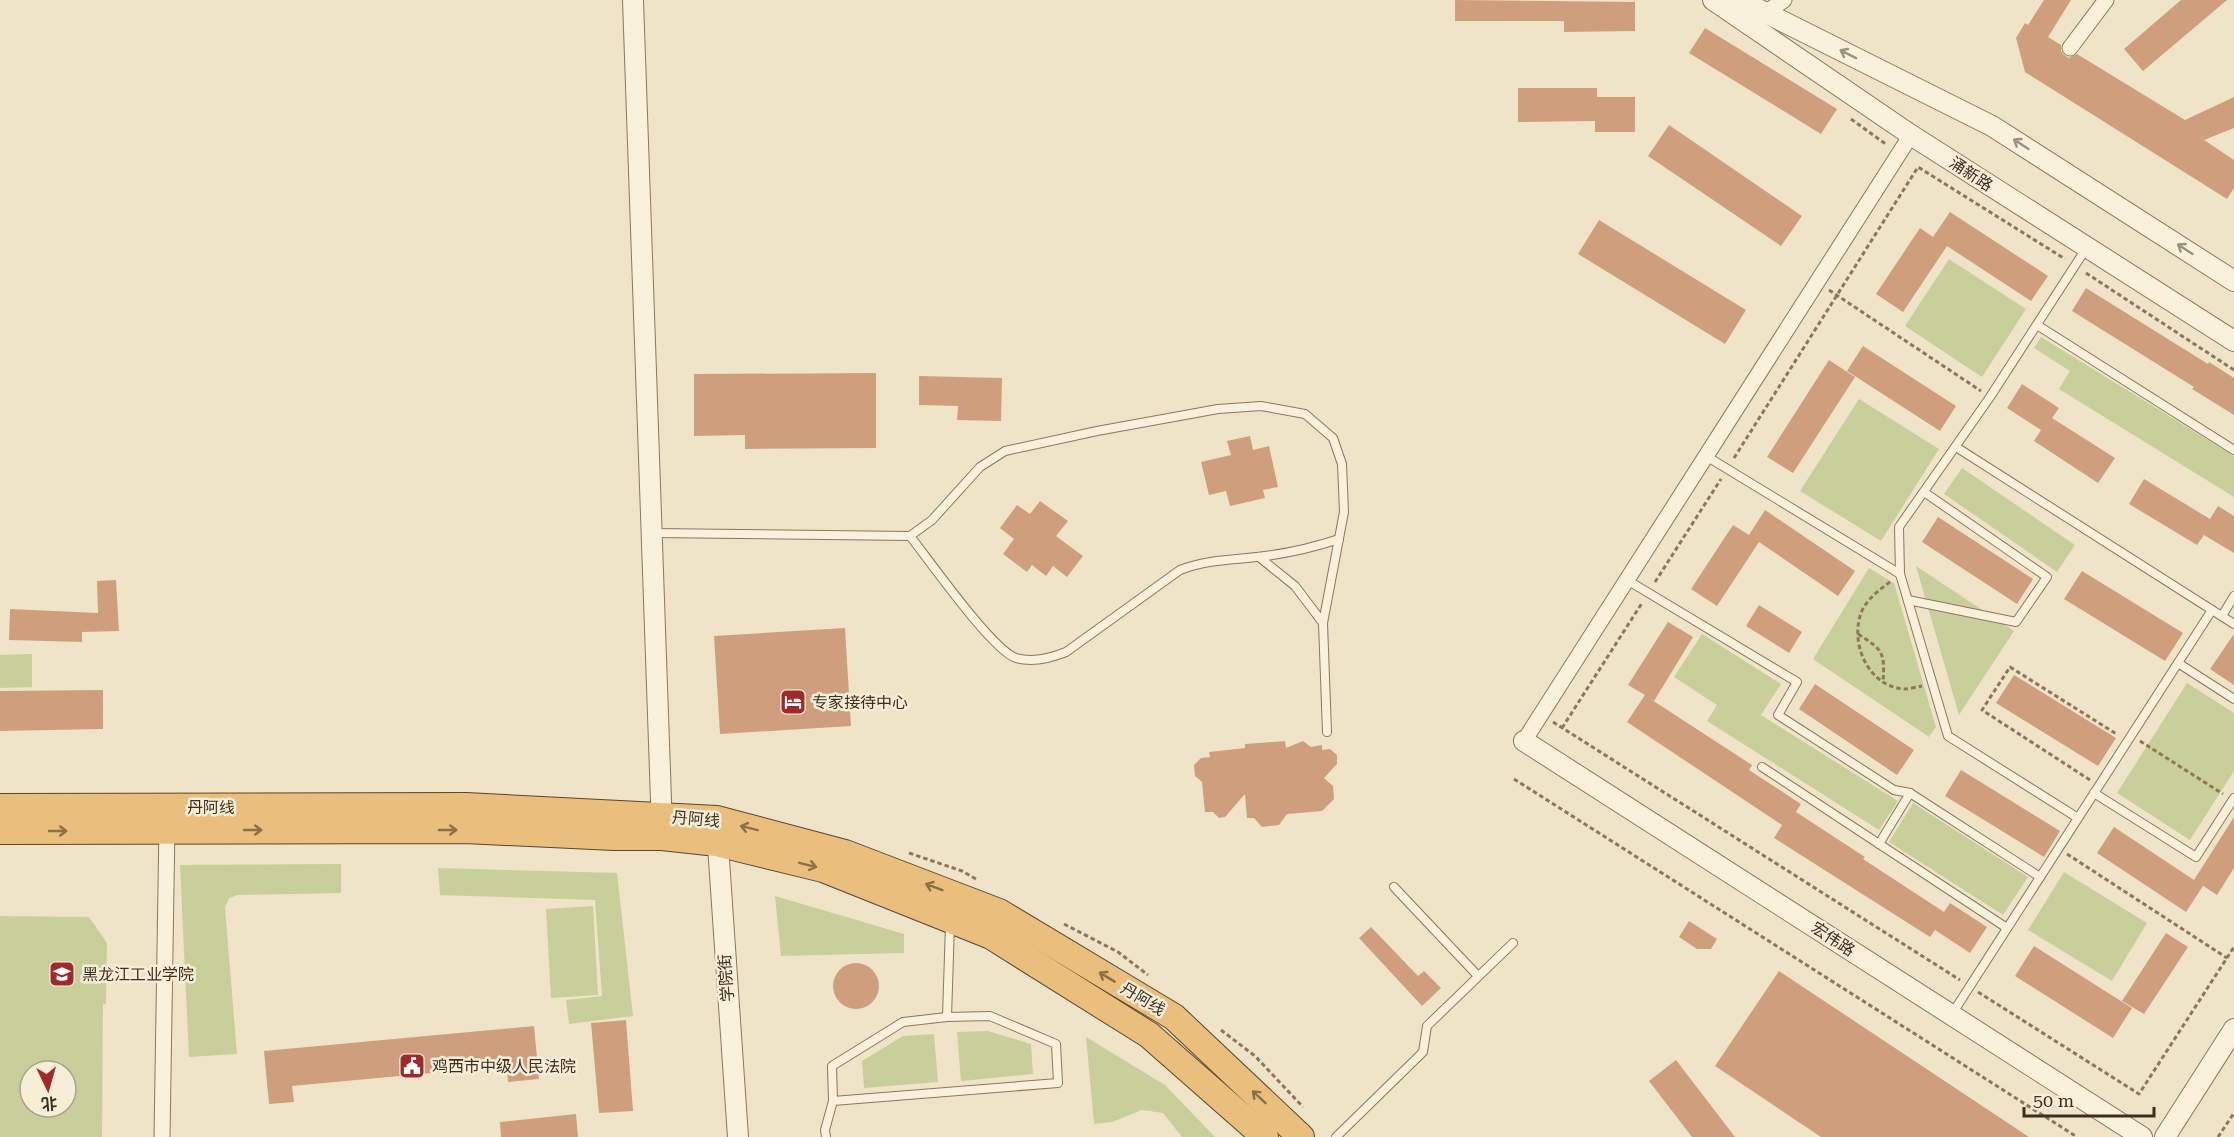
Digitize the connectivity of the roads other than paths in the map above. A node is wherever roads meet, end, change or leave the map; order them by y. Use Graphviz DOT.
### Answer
graph roads {
  1 [pos="633,0"];
  2 [pos="1713,0"];
  3 [pos="1740,0"];
  4 [pos="1784,0"];
  5 [pos="2106,0"];
  6 [pos="1766,13"];
  7 [pos="2070,48"];
  8 [pos="1911,135"];
  9 [pos="2087,248"];
  10 [pos="2234,281"];
  11 [pos="2037,325"];
  12 [pos="2234,341"];
  13 [pos="1956,447"];
  14 [pos="2234,450"];
  15 [pos="1706,456"];
  16 [pos="1924,492"];
  17 [pos="652,533"];
  18 [pos="910,536"];
  19 [pos="1339,539"];
  20 [pos="1259,557"];
  21 [pos="1900,574"];
  22 [pos="1627,580"];
  23 [pos="2234,596"];
  24 [pos="1908,600"];
  25 [pos="2212,610"];
  26 [pos="2222,616"];
  27 [pos="1323,623"];
  28 [pos="2234,624"];
  29 [pos="2178,663"];
  30 [pos="2234,699"];
  31 [pos="1327,732"];
  32 [pos="1524,741"];
  33 [pos="1762,767"];
  34 [pos="1910,793"];
  35 [pos="2094,793"];
  36 [pos="2234,798"];
  37 [pos="0,807"];
  38 [pos="2078,818"];
  39 [pos="167,819"];
  40 [pos="662,827"];
  41 [pos="0,831"];
  42 [pos="717,831"];
  43 [pos="1879,844"];
  44 [pos="2040,877"];
  45 [pos="1394,887"];
  46 [pos="950,920"];
  47 [pos="2007,928"];
  48 [pos="1513,943"];
  49 [pos="1478,976"];
  50 [pos="1951,1015"];
  51 [pos="947,1017"];
  52 [pos="2234,1029"];
  53 [pos="832,1101"];
  54 [pos="162,1137"];
  55 [pos="738,1137"];
  56 [pos="826,1137"];
  57 [pos="1265,1137"];
  58 [pos="1301,1137"];
  59 [pos="1336,1137"];
  60 [pos="2142,1137"];
  61 [pos="2165,1137"];
  1 -- 17 [label="street"];
  2 -- 8 [label="street, 涌新路"];
  3 -- 6 [label="street"];
  4 -- 6 [label="street"];
  5 -- 7 [label="street"];
  10 -- 6 [label="street, one-way"];
  8 -- 9 [label="street, 涌新路"];
  8 -- 15 [label="street"];
  9 -- 11 [label="lane"];
  9 -- 12 [label="street, 涌新路"];
  11 -- 13 [label="lane"];
  11 -- 14 [label="lane"];
  13 -- 16 [label="lane"];
  13 -- 25 [label="lane"];
  15 -- 21 [label="lane"];
  15 -- 22 [label="street"];
  16 -- 21 [label="lane"];
  16 -- 24 [label="lane"];
  17 -- 18 [label="lane"];
  17 -- 40 [label="street"];
  18 -- 19 [label="lane"];
  18 -- 20 [label="lane"];
  19 -- 20 [label="lane"];
  19 -- 27 [label="lane"];
  20 -- 27 [label="lane"];
  21 -- 24 [label="lane"];
  22 -- 32 [label="street"];
  22 -- 34 [label="lane"];
  23 -- 26 [label="lane"];
  24 -- 38 [label="lane"];
  25 -- 26 [label="lane"];
  25 -- 29 [label="lane"];
  26 -- 28 [label="lane"];
  27 -- 31 [label="lane"];
  29 -- 30 [label="lane"];
  29 -- 35 [label="lane"];
  32 -- 50 [label="street, 宏伟路"];
  33 -- 43 [label="lane"];
  34 -- 43 [label="lane"];
  34 -- 44 [label="lane"];
  35 -- 36 [label="lane"];
  35 -- 38 [label="lane"];
  37 -- 39 [label="highway, 丹阿线"];
  38 -- 44 [label="lane"];
  39 -- 40 [label="highway, 丹阿线"];
  41 -- 39 [label="highway, 丹阿线, one-way"];
  39 -- 54 [label="street"];
  40 -- 42 [label="highway, 丹阿线"];
  42 -- 46 [label="highway, 丹阿线, one-way"];
  42 -- 55 [label="street, 学院街"];
  58 -- 42 [label="highway, 丹阿线, one-way"];
  43 -- 47 [label="lane"];
  44 -- 47 [label="lane"];
  45 -- 49 [label="lane"];
  46 -- 51 [label="lane"];
  46 -- 57 [label="highway, 丹阿线"];
  47 -- 50 [label="lane"];
  48 -- 49 [label="lane"];
  49 -- 59 [label="lane"];
  50 -- 60 [label="street, 宏伟路"];
  51 -- 53 [label="lane"];
  51 -- 53 [label="lane"];
  52 -- 61 [label="street"];
  53 -- 56 [label="lane"];
}
